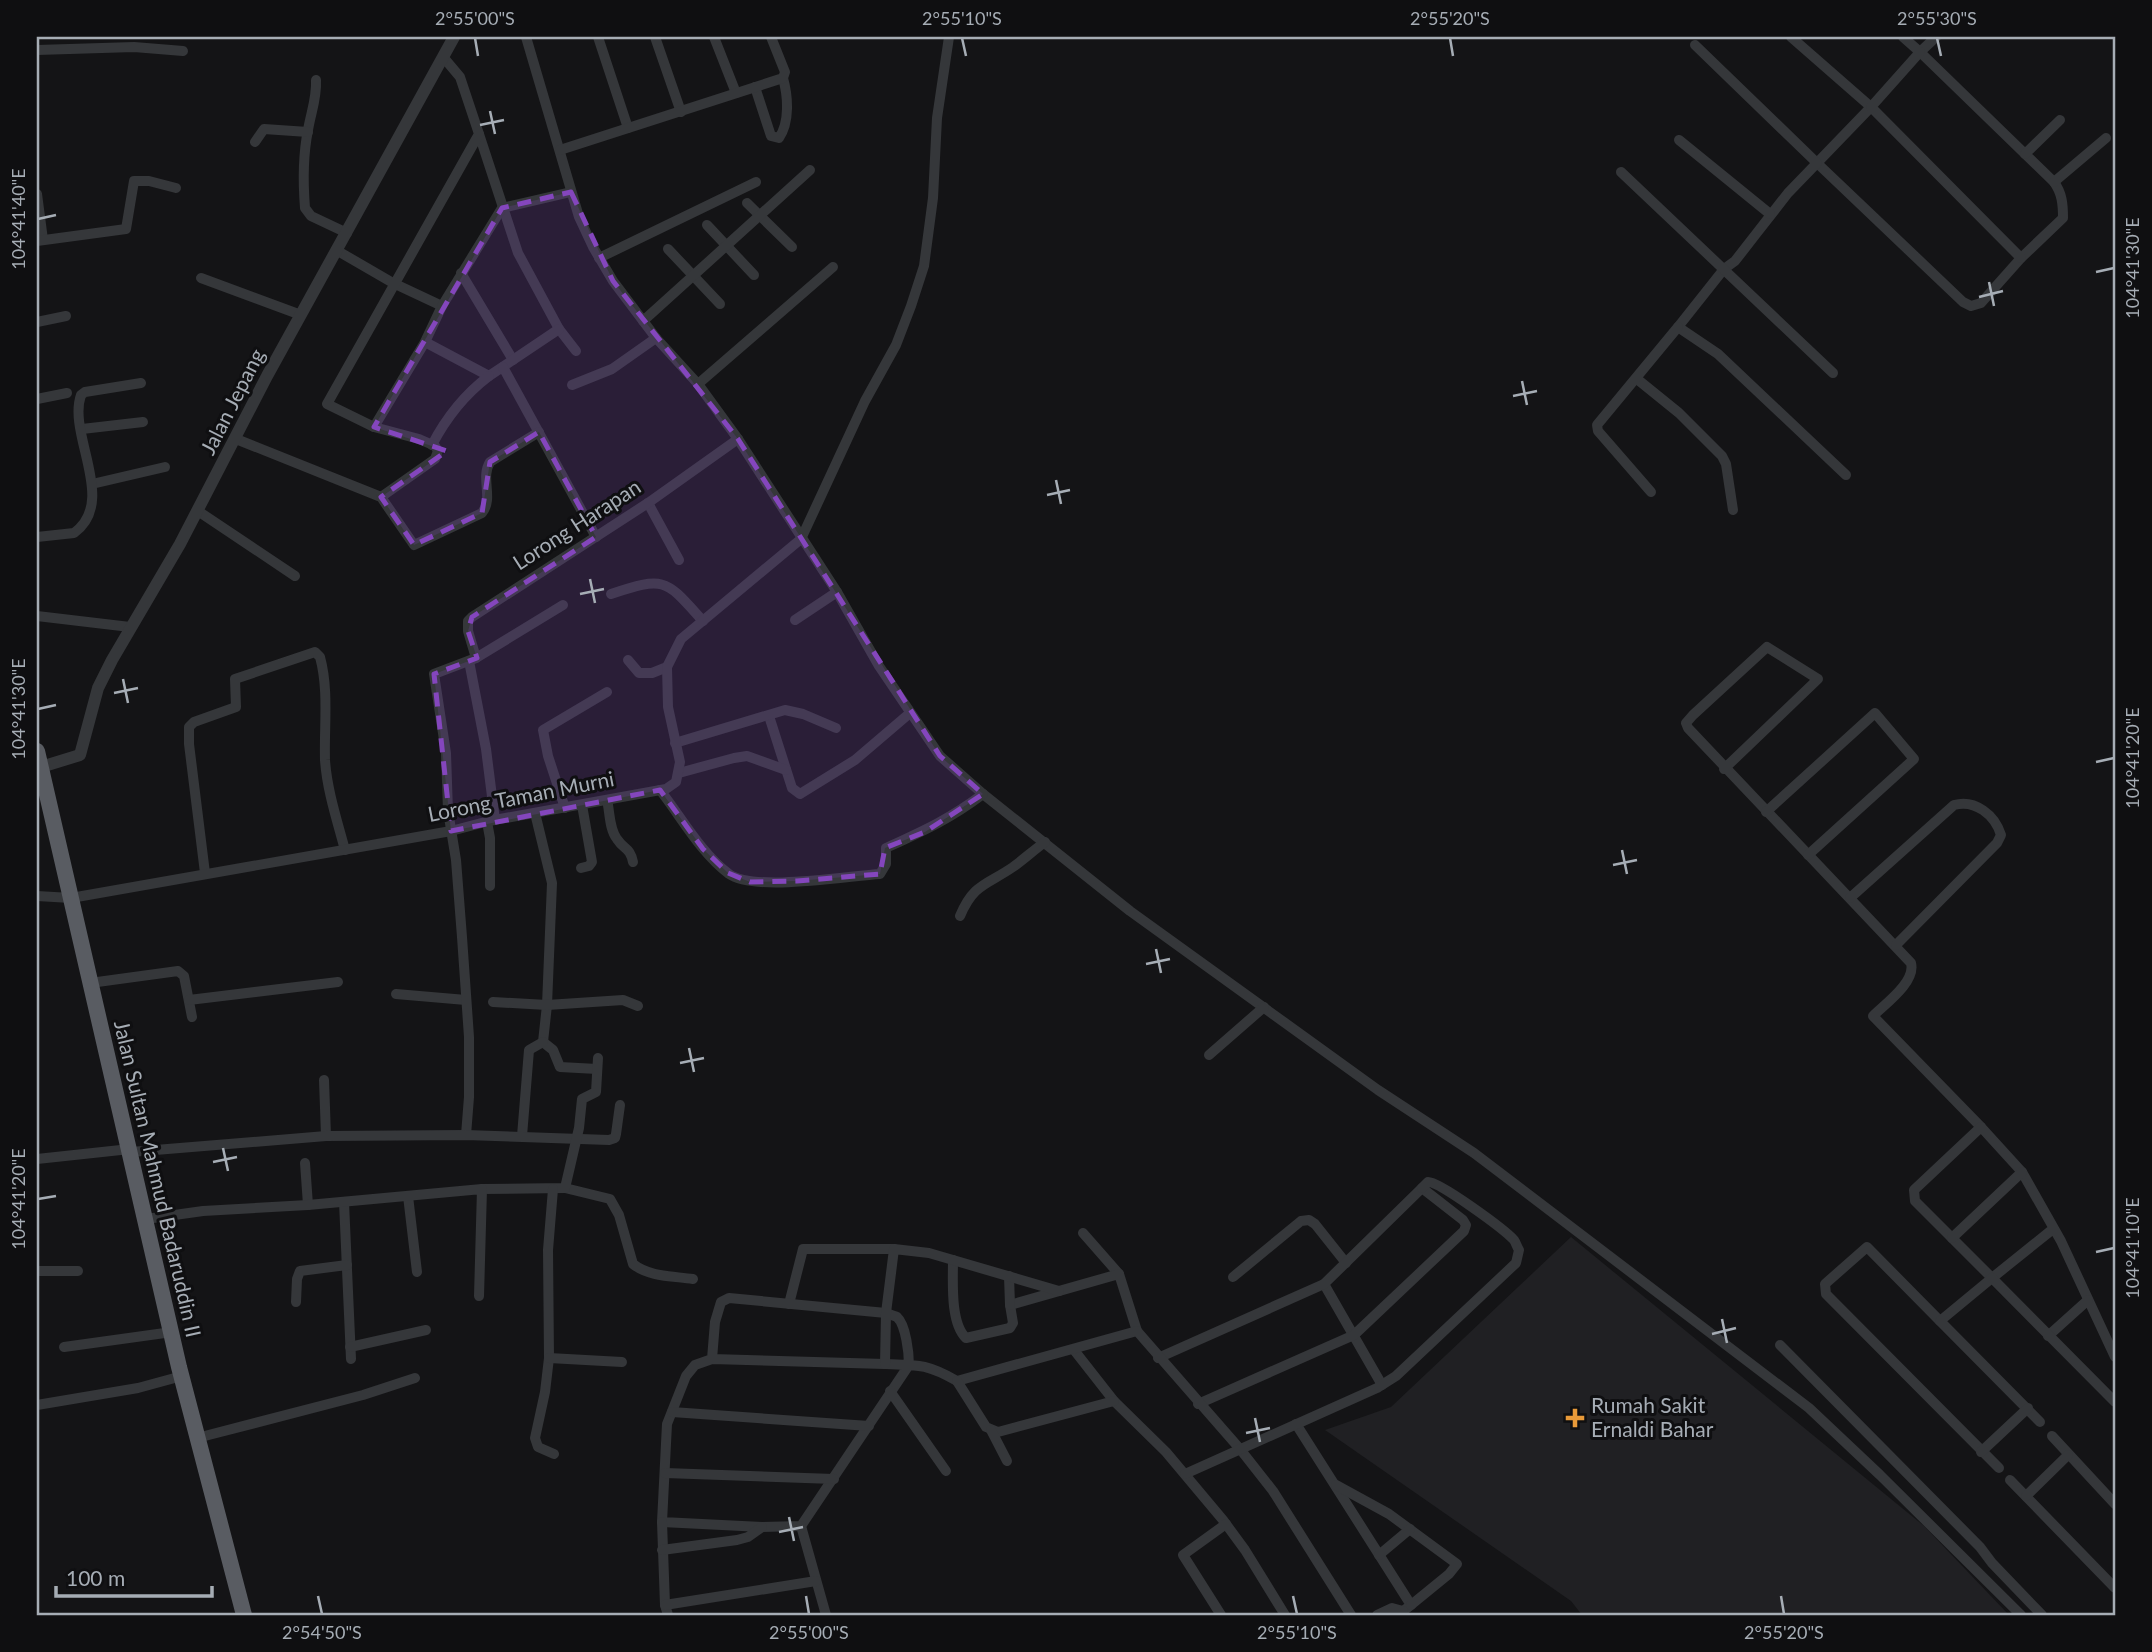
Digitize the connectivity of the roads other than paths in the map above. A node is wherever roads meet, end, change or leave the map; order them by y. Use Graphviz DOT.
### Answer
graph roads {
  1 [pos="454,37"];
  2 [pos="526,37"];
  3 [pos="598,37"];
  4 [pos="656,37"];
  5 [pos="714,37"];
  6 [pos="771,37"];
  7 [pos="949,37"];
  8 [pos="1791,37"];
  9 [pos="1903,37"];
  10 [pos="1936,37"];
  11 [pos="1695,45"];
  12 [pos="37,50"];
  13 [pos="183,51"];
  14 [pos="1920,52"];
  15 [pos="444,58"];
  16 [pos="783,78"];
  17 [pos="316,80"];
  18 [pos="755,87"];
  19 [pos="736,93"];
  20 [pos="1871,107"];
  21 [pos="681,111"];
  22 [pos="2060,120"];
  23 [pos="628,128"];
  24 [pos="308,132"];
  25 [pos="478,134"];
  26 [pos="2106,138"];
  27 [pos="1679,140"];
  28 [pos="254,142"];
  29 [pos="560,150"];
  30 [pos="2025,154"];
  31 [pos="1817,163"];
  32 [pos="810,170"];
  33 [pos="1621,172"];
  34 [pos="756,181"];
  35 [pos="2054,182"];
  36 [pos="176,188"];
  37 [pos="572,192"];
  38 [pos="37,194"];
  39 [pos="747,203"];
  40 [pos="502,208"];
  41 [pos="1770,214"];
  42 [pos="760,215"];
  43 [pos="707,225"];
  44 [pos="347,233"];
  45 [pos="40,241"];
  46 [pos="726,246"];
  47 [pos="792,247"];
  48 [pos="668,249"];
  49 [pos="336,250"];
  50 [pos="599,258"];
  51 [pos="2021,258"];
  52 [pos="833,267"];
  53 [pos="1724,269"];
  54 [pos="461,273"];
  55 [pos="754,275"];
  56 [pos="693,276"];
  57 [pos="201,278"];
  58 [pos="393,283"];
  59 [pos="720,304"];
  60 [pos="442,306"];
  61 [pos="301,315"];
  62 [pos="65,316"];
  63 [pos="643,321"];
  64 [pos="37,322"];
  65 [pos="1678,327"];
  66 [pos="559,329"];
  67 [pos="656,338"];
  68 [pos="425,342"];
  69 [pos="576,351"];
  70 [pos="513,360"];
  71 [pos="503,367"];
  72 [pos="1833,373"];
  73 [pos="489,376"];
  74 [pos="1637,379"];
  75 [pos="141,383"];
  76 [pos="698,384"];
  77 [pos="572,385"];
  78 [pos="67,393"];
  79 [pos="37,399"];
  80 [pos="143,422"];
  81 [pos="374,427"];
  82 [pos="82,429"];
  83 [pos="538,432"];
  84 [pos="236,439"];
  85 [pos="738,439"];
  86 [pos="432,445"];
  87 [pos="165,467"];
  88 [pos="1846,475"];
  89 [pos="93,484"];
  90 [pos="1651,492"];
  91 [pos="382,497"];
  92 [pos="648,503"];
  93 [pos="1732,510"];
  94 [pos="198,511"];
  95 [pos="37,537"];
  96 [pos="596,537"];
  97 [pos="801,539"];
  98 [pos="679,560"];
  99 [pos="295,576"];
  100 [pos="837,592"];
  101 [pos="611,594"];
  102 [pos="563,605"];
  103 [pos="37,616"];
  104 [pos="795,620"];
  105 [pos="703,621"];
  106 [pos="131,627"];
  107 [pos="472,660"];
  108 [pos="628,660"];
  109 [pos="667,667"];
  110 [pos="607,692"];
  111 [pos="910,713"];
  112 [pos="769,716"];
  113 [pos="836,729"];
  114 [pos="675,743"];
  115 [pos="39,759"];
  116 [pos="1724,769"];
  117 [pos="786,770"];
  118 [pos="680,773"];
  119 [pos="660,790"];
  120 [pos="983,794"];
  121 [pos="607,800"];
  122 [pos="582,805"];
  123 [pos="565,808"];
  124 [pos="1766,812"];
  125 [pos="535,813"];
  126 [pos="491,821"];
  127 [pos="451,831"];
  128 [pos="1045,842"];
  129 [pos="345,850"];
  130 [pos="1808,855"];
  131 [pos="633,862"];
  132 [pos="581,868"];
  133 [pos="205,873"];
  134 [pos="490,886"];
  135 [pos="37,897"];
  136 [pos="71,898"];
  137 [pos="1850,898"];
  138 [pos="960,916"];
  139 [pos="1896,945"];
  140 [pos="338,982"];
  141 [pos="90,983"];
  142 [pos="396,993"];
  143 [pos="189,1000"];
  144 [pos="466,1000"];
  145 [pos="493,1002"];
  146 [pos="547,1005"];
  147 [pos="638,1006"];
  148 [pos="1264,1007"];
  149 [pos="192,1017"];
  150 [pos="542,1042"];
  151 [pos="1209,1055"];
  152 [pos="324,1080"];
  153 [pos="620,1105"];
  154 [pos="1981,1127"];
  155 [pos="466,1135"];
  156 [pos="326,1136"];
  157 [pos="522,1136"];
  158 [pos="577,1139"];
  159 [pos="131,1150"];
  160 [pos="37,1159"];
  161 [pos="305,1163"];
  162 [pos="2022,1172"];
  163 [pos="565,1188"];
  164 [pos="1422,1188"];
  165 [pos="482,1189"];
  166 [pos="553,1189"];
  167 [pos="408,1196"];
  168 [pos="344,1202"];
  169 [pos="308,1205"];
  170 [pos="146,1219"];
  171 [pos="2053,1229"];
  172 [pos="1083,1233"];
  173 [pos="1952,1238"];
  174 [pos="894,1250"];
  175 [pos="953,1260"];
  176 [pos="1346,1263"];
  177 [pos="347,1265"];
  178 [pos="37,1271"];
  179 [pos="78,1271"];
  180 [pos="417,1272"];
  181 [pos="1119,1274"];
  182 [pos="1009,1276"];
  183 [pos="1233,1277"];
  184 [pos="1992,1278"];
  185 [pos="693,1279"];
  186 [pos="1324,1284"];
  187 [pos="1060,1292"];
  188 [pos="479,1296"];
  189 [pos="2088,1300"];
  190 [pos="296,1302"];
  191 [pos="789,1304"];
  192 [pos="1010,1306"];
  193 [pos="886,1313"];
  194 [pos="1940,1321"];
  195 [pos="426,1330"];
  196 [pos="1137,1331"];
  197 [pos="172,1332"];
  198 [pos="1354,1335"];
  199 [pos="2048,1336"];
  200 [pos="1780,1345"];
  201 [pos="64,1347"];
  202 [pos="351,1347"];
  203 [pos="1074,1350"];
  204 [pos="2115,1357"];
  205 [pos="549,1358"];
  206 [pos="1158,1358"];
  207 [pos="351,1359"];
  208 [pos="712,1359"];
  209 [pos="622,1362"];
  210 [pos="885,1364"];
  211 [pos="909,1365"];
  212 [pos="182,1376"];
  213 [pos="415,1378"];
  214 [pos="957,1381"];
  215 [pos="1382,1385"];
  216 [pos="890,1391"];
  217 [pos="1114,1401"];
  218 [pos="2115,1402"];
  219 [pos="1198,1404"];
  220 [pos="37,1405"];
  221 [pos="2028,1408"];
  222 [pos="672,1412"];
  223 [pos="2040,1422"];
  224 [pos="1296,1424"];
  225 [pos="869,1426"];
  226 [pos="991,1430"];
  227 [pos="2052,1436"];
  228 [pos="197,1438"];
  229 [pos="1240,1449"];
  230 [pos="1981,1452"];
  231 [pos="554,1454"];
  232 [pos="2068,1455"];
  233 [pos="1007,1461"];
  234 [pos="1999,1468"];
  235 [pos="946,1471"];
  236 [pos="665,1473"];
  237 [pos="1185,1474"];
  238 [pos="834,1479"];
  239 [pos="2010,1480"];
  240 [pos="1334,1484"];
  241 [pos="2026,1496"];
  242 [pos="2115,1504"];
  243 [pos="662,1522"];
  244 [pos="1226,1524"];
  245 [pos="801,1526"];
  246 [pos="762,1527"];
  247 [pos="1410,1529"];
  248 [pos="662,1550"];
  249 [pos="1379,1555"];
  250 [pos="816,1581"];
  251 [pos="2115,1588"];
  252 [pos="666,1610"];
  253 [pos="1404,1611"];
  254 [pos="244,1615"];
  255 [pos="826,1615"];
  256 [pos="1221,1615"];
  257 [pos="1286,1615"];
  258 [pos="1351,1615"];
  259 [pos="1377,1615"];
  260 [pos="2021,1615"];
  261 [pos="2042,1615"];
  1 -- 15 [label="street, Jalan Jepang"];
  2 -- 29 [label="street"];
  3 -- 23 [label="street"];
  4 -- 21 [label="street"];
  5 -- 19 [label="street"];
  6 -- 16 [label="street"];
  7 -- 97 [label="street"];
  8 -- 20 [label="street"];
  9 -- 14 [label="street"];
  10 -- 14 [label="street"];
  11 -- 31 [label="street"];
  12 -- 13 [label="street"];
  14 -- 20 [label="street"];
  14 -- 30 [label="street"];
  15 -- 25 [label="street"];
  15 -- 44 [label="street, Jalan Jepang"];
  16 -- 18 [label="street"];
  16 -- 18 [label="street"];
  17 -- 24 [label="street"];
  18 -- 19 [label="street"];
  19 -- 21 [label="street"];
  20 -- 31 [label="street"];
  20 -- 51 [label="street"];
  21 -- 23 [label="street"];
  22 -- 30 [label="street"];
  23 -- 29 [label="street"];
  24 -- 28 [label="street"];
  24 -- 44 [label="street"];
  25 -- 40 [label="street"];
  25 -- 58 [label="street"];
  26 -- 35 [label="street"];
  27 -- 41 [label="street"];
  29 -- 37 [label="street"];
  30 -- 35 [label="street"];
  31 -- 41 [label="street"];
  31 -- 51 [label="street"];
  32 -- 42 [label="street"];
  33 -- 53 [label="street"];
  34 -- 50 [label="street"];
  35 -- 51 [label="street"];
  36 -- 45 [label="street"];
  37 -- 40 [label="street"];
  37 -- 50 [label="street"];
  38 -- 45 [label="street"];
  39 -- 42 [label="street"];
  40 -- 54 [label="street"];
  40 -- 66 [label="street"];
  41 -- 53 [label="street"];
  42 -- 46 [label="street"];
  42 -- 47 [label="street"];
  43 -- 46 [label="street"];
  44 -- 49 [label="street, Jalan Jepang"];
  46 -- 55 [label="street"];
  46 -- 56 [label="street"];
  48 -- 56 [label="street"];
  49 -- 58 [label="street"];
  49 -- 61 [label="street, Jalan Jepang"];
  50 -- 63 [label="street"];
  52 -- 76 [label="street"];
  53 -- 65 [label="street"];
  53 -- 72 [label="street"];
  54 -- 60 [label="street"];
  54 -- 70 [label="street"];
  56 -- 59 [label="street"];
  56 -- 63 [label="street"];
  57 -- 61 [label="street"];
  58 -- 60 [label="street"];
  58 -- 81 [label="street"];
  60 -- 68 [label="street"];
  61 -- 84 [label="street, Jalan Jepang"];
  62 -- 64 [label="street"];
  63 -- 67 [label="street"];
  65 -- 74 [label="street"];
  65 -- 88 [label="street"];
  66 -- 69 [label="street"];
  66 -- 70 [label="street"];
  67 -- 76 [label="street"];
  67 -- 77 [label="street"];
  68 -- 73 [label="street"];
  68 -- 81 [label="street"];
  70 -- 71 [label="street"];
  71 -- 73 [label="street"];
  71 -- 83 [label="street"];
  73 -- 86 [label="street"];
  74 -- 90 [label="street"];
  74 -- 93 [label="street"];
  75 -- 82 [label="street"];
  76 -- 85 [label="street"];
  78 -- 79 [label="street"];
  80 -- 82 [label="street"];
  81 -- 86 [label="street"];
  82 -- 89 [label="street"];
  83 -- 91 [label="street"];
  83 -- 96 [label="street"];
  84 -- 91 [label="street"];
  84 -- 94 [label="street, Jalan Jepang"];
  85 -- 92 [label="street, Lorong Harapan"];
  85 -- 97 [label="street"];
  86 -- 91 [label="street"];
  87 -- 89 [label="street"];
  89 -- 95 [label="street"];
  92 -- 96 [label="street, Lorong Harapan"];
  92 -- 98 [label="street"];
  94 -- 99 [label="street"];
  94 -- 106 [label="street, Jalan Jepang"];
  96 -- 107 [label="street, Lorong Harapan"];
  97 -- 100 [label="street"];
  97 -- 105 [label="street"];
  100 -- 104 [label="street"];
  100 -- 111 [label="street"];
  101 -- 105 [label="street"];
  102 -- 107 [label="street"];
  103 -- 106 [label="street"];
  105 -- 109 [label="street"];
  106 -- 115 [label="street, Jalan Jepang"];
  107 -- 126 [label="street"];
  107 -- 127 [label="street"];
  108 -- 109 [label="street"];
  109 -- 114 [label="street"];
  110 -- 123 [label="street"];
  111 -- 117 [label="street"];
  111 -- 120 [label="street"];
  112 -- 113 [label="street"];
  112 -- 114 [label="street"];
  112 -- 117 [label="street"];
  114 -- 118 [label="street"];
  115 -- 136 [label="highway, Jalan Sultan Mahmud Badaruddin II"];
  116 -- 116 [label="street"];
  116 -- 124 [label="street"];
  117 -- 118 [label="street"];
  118 -- 119 [label="street, Lorong Taman Murni"];
  119 -- 120 [label="street"];
  119 -- 121 [label="street, Lorong Taman Murni"];
  120 -- 128 [label="street"];
  121 -- 122 [label="street, Lorong Taman Murni"];
  121 -- 131 [label="street"];
  122 -- 123 [label="street, Lorong Taman Murni"];
  122 -- 132 [label="street"];
  123 -- 125 [label="street, Lorong Taman Murni"];
  124 -- 130 [label="street"];
  124 -- 130 [label="street"];
  125 -- 126 [label="street, Lorong Taman Murni"];
  125 -- 146 [label="street"];
  126 -- 127 [label="street, Lorong Taman Murni"];
  126 -- 134 [label="street"];
  127 -- 129 [label="street, Lorong Taman Murni"];
  127 -- 144 [label="street"];
  128 -- 138 [label="street"];
  128 -- 148 [label="street"];
  129 -- 133 [label="street, Lorong Taman Murni"];
  129 -- 133 [label="street"];
  130 -- 137 [label="street"];
  133 -- 136 [label="street, Lorong Taman Murni"];
  135 -- 136 [label="street, Lorong Taman Murni"];
  136 -- 141 [label="highway, Jalan Sultan Mahmud Badaruddin II"];
  137 -- 139 [label="street"];
  137 -- 139 [label="street"];
  139 -- 154 [label="street"];
  140 -- 143 [label="street"];
  141 -- 143 [label="street"];
  141 -- 159 [label="highway, Jalan Sultan Mahmud Badaruddin II"];
  142 -- 144 [label="street"];
  143 -- 149 [label="street"];
  144 -- 155 [label="street"];
  145 -- 146 [label="street"];
  146 -- 147 [label="street"];
  146 -- 150 [label="street"];
  148 -- 151 [label="street"];
  148 -- 260 [label="street"];
  150 -- 157 [label="street"];
  150 -- 158 [label="street"];
  152 -- 156 [label="street"];
  153 -- 158 [label="street"];
  154 -- 162 [label="street"];
  154 -- 173 [label="street"];
  155 -- 156 [label="street"];
  155 -- 157 [label="street"];
  156 -- 159 [label="street"];
  157 -- 158 [label="street"];
  158 -- 163 [label="street"];
  159 -- 160 [label="street"];
  159 -- 170 [label="highway, Jalan Sultan Mahmud Badaruddin II"];
  161 -- 169 [label="street"];
  162 -- 171 [label="street"];
  162 -- 173 [label="street"];
  163 -- 166 [label="street"];
  163 -- 185 [label="street"];
  164 -- 176 [label="street"];
  164 -- 198 [label="street"];
  164 -- 215 [label="street"];
  165 -- 166 [label="street"];
  165 -- 167 [label="street"];
  165 -- 188 [label="street"];
  166 -- 205 [label="street"];
  167 -- 168 [label="street"];
  167 -- 180 [label="street"];
  168 -- 169 [label="street"];
  168 -- 177 [label="street"];
  169 -- 170 [label="street"];
  170 -- 197 [label="highway, Jalan Sultan Mahmud Badaruddin II"];
  171 -- 184 [label="street"];
  171 -- 189 [label="street"];
  172 -- 181 [label="street"];
  173 -- 184 [label="street"];
  174 -- 175 [label="street"];
  174 -- 191 [label="street"];
  174 -- 193 [label="street"];
  175 -- 182 [label="street"];
  175 -- 192 [label="street"];
  176 -- 183 [label="street"];
  176 -- 186 [label="street"];
  177 -- 190 [label="street"];
  177 -- 202 [label="street"];
  178 -- 179 [label="street"];
  181 -- 187 [label="street"];
  181 -- 196 [label="street"];
  182 -- 187 [label="street"];
  182 -- 192 [label="street"];
  184 -- 194 [label="street"];
  184 -- 199 [label="street"];
  186 -- 198 [label="street"];
  186 -- 206 [label="street"];
  187 -- 192 [label="street"];
  189 -- 199 [label="street"];
  189 -- 204 [label="street"];
  191 -- 193 [label="street"];
  191 -- 208 [label="street"];
  193 -- 210 [label="street"];
  193 -- 211 [label="street"];
  194 -- 221 [label="street"];
  194 -- 230 [label="street"];
  195 -- 202 [label="street"];
  196 -- 203 [label="street"];
  196 -- 206 [label="street"];
  197 -- 201 [label="street"];
  197 -- 212 [label="highway, Jalan Sultan Mahmud Badaruddin II"];
  198 -- 215 [label="street"];
  198 -- 219 [label="street"];
  199 -- 218 [label="street"];
  200 -- 261 [label="street"];
  202 -- 207 [label="street"];
  203 -- 214 [label="street"];
  203 -- 217 [label="street"];
  205 -- 209 [label="street"];
  205 -- 231 [label="street"];
  206 -- 219 [label="street"];
  208 -- 210 [label="street"];
  208 -- 222 [label="street"];
  210 -- 211 [label="street"];
  211 -- 214 [label="street"];
  211 -- 216 [label="street"];
  212 -- 220 [label="street"];
  212 -- 228 [label="highway, Jalan Sultan Mahmud Badaruddin II"];
  213 -- 228 [label="street"];
  214 -- 226 [label="street"];
  215 -- 224 [label="street"];
  216 -- 225 [label="street"];
  216 -- 235 [label="street"];
  217 -- 226 [label="street"];
  217 -- 237 [label="street"];
  219 -- 229 [label="street"];
  221 -- 223 [label="street"];
  221 -- 230 [label="street"];
  222 -- 225 [label="street"];
  222 -- 236 [label="street"];
  224 -- 229 [label="street"];
  224 -- 240 [label="street"];
  225 -- 238 [label="street"];
  226 -- 233 [label="street"];
  227 -- 232 [label="street"];
  228 -- 254 [label="highway, Jalan Sultan Mahmud Badaruddin II"];
  229 -- 237 [label="street"];
  229 -- 258 [label="street"];
  230 -- 234 [label="street"];
  232 -- 241 [label="street"];
  232 -- 242 [label="street"];
  236 -- 238 [label="street"];
  236 -- 243 [label="street"];
  237 -- 244 [label="street"];
  238 -- 245 [label="street"];
  239 -- 241 [label="street"];
  240 -- 247 [label="street"];
  240 -- 249 [label="street"];
  241 -- 251 [label="street"];
  243 -- 246 [label="street"];
  243 -- 248 [label="street"];
  244 -- 256 [label="street"];
  244 -- 257 [label="street"];
  245 -- 246 [label="street"];
  245 -- 250 [label="street"];
  246 -- 248 [label="street"];
  247 -- 249 [label="street"];
  247 -- 253 [label="street"];
  248 -- 252 [label="street"];
  249 -- 253 [label="street"];
  250 -- 252 [label="street"];
  250 -- 255 [label="street"];
  253 -- 259 [label="street"];
}
